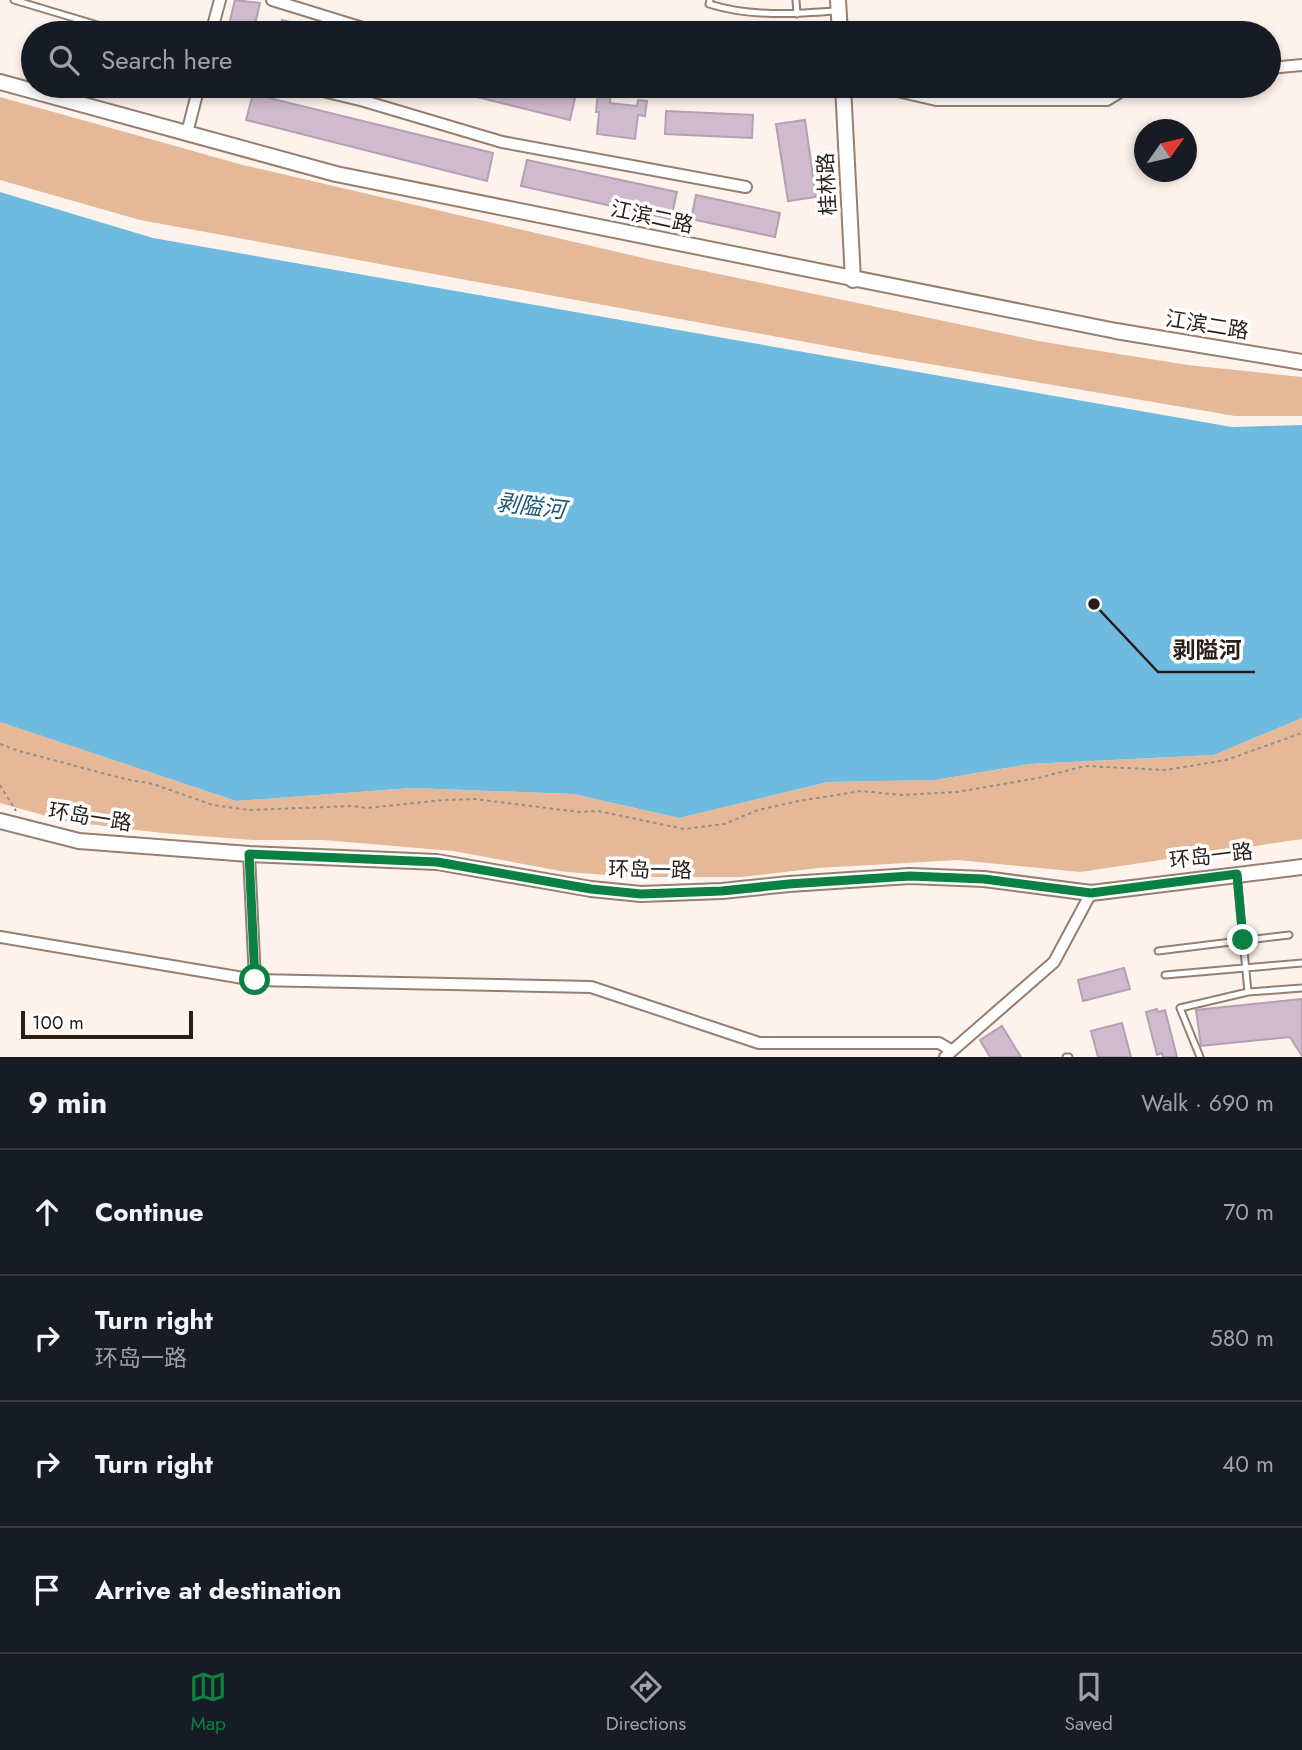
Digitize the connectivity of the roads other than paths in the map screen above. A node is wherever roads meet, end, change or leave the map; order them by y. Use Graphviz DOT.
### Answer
graph roads {
  1 [pos="14,0"];
  2 [pos="220,0"];
  3 [pos="272,0"];
  4 [pos="710,0"];
  5 [pos="796,0"];
  6 [pos="839,5"];
  7 [pos="797,14"];
  8 [pos="84,21"];
  9 [pos="214,21"];
  10 [pos="340,21"];
  11 [pos="1302,65"];
  12 [pos="1281,67"];
  13 [pos="0,82"];
  14 [pos="21,88"];
  15 [pos="59,98"];
  16 [pos="195,98"];
  17 [pos="352,98"];
  18 [pos="365,98"];
  19 [pos="844,98"];
  20 [pos="927,98"];
  21 [pos="1110,98"];
  22 [pos="364,101"];
  23 [pos="187,133"];
  24 [pos="746,187"];
  25 [pos="853,280"];
  26 [pos="1302,362"];
  27 [pos="0,821"];
  28 [pos="249,854"];
  29 [pos="1302,867"];
  30 [pos="1237,874"];
  31 [pos="1091,893"];
  32 [pos="1289,935"];
  33 [pos="0,937"];
  34 [pos="1243,940"];
  35 [pos="1158,951"];
  36 [pos="1302,963"];
  37 [pos="1246,968"];
  38 [pos="1165,975"];
  39 [pos="255,980"];
  40 [pos="1302,988"];
  41 [pos="1248,992"];
  42 [pos="951,1055"];
  43 [pos="1200,1057"];
  1 -- 8 [label="lane"];
  2 -- 9 [label="street"];
  3 -- 10 [label="street"];
  4 -- 7 [label="lane"];
  5 -- 7 [label="lane"];
  6 -- 7 [label="lane"];
  11 -- 12 [label="street"];
  13 -- 14 [label="street, 江滨二路"];
  15 -- 23 [label="street, 江滨二路"];
  16 -- 23 [label="street"];
  17 -- 22 [label="street"];
  18 -- 22 [label="street"];
  19 -- 25 [label="street, 桂林路"];
  20 -- 21 [label="street"];
  22 -- 24 [label="street"];
  23 -- 25 [label="street, 江滨二路"];
  25 -- 26 [label="street, 江滨二路"];
  27 -- 28 [label="street, 环岛一路"];
  28 -- 31 [label="street, 环岛一路"];
  28 -- 39 [label="street"];
  29 -- 30 [label="street, 环岛一路"];
  30 -- 31 [label="street, 环岛一路"];
  30 -- 34 [label="lane"];
  31 -- 42 [label="street"];
  32 -- 34 [label="lane"];
  33 -- 39 [label="street"];
  34 -- 35 [label="lane"];
  34 -- 37 [label="lane"];
  36 -- 37 [label="lane"];
  37 -- 38 [label="lane"];
  37 -- 41 [label="lane"];
  39 -- 42 [label="street"];
  40 -- 41 [label="lane"];
  41 -- 43 [label="lane"];
}
